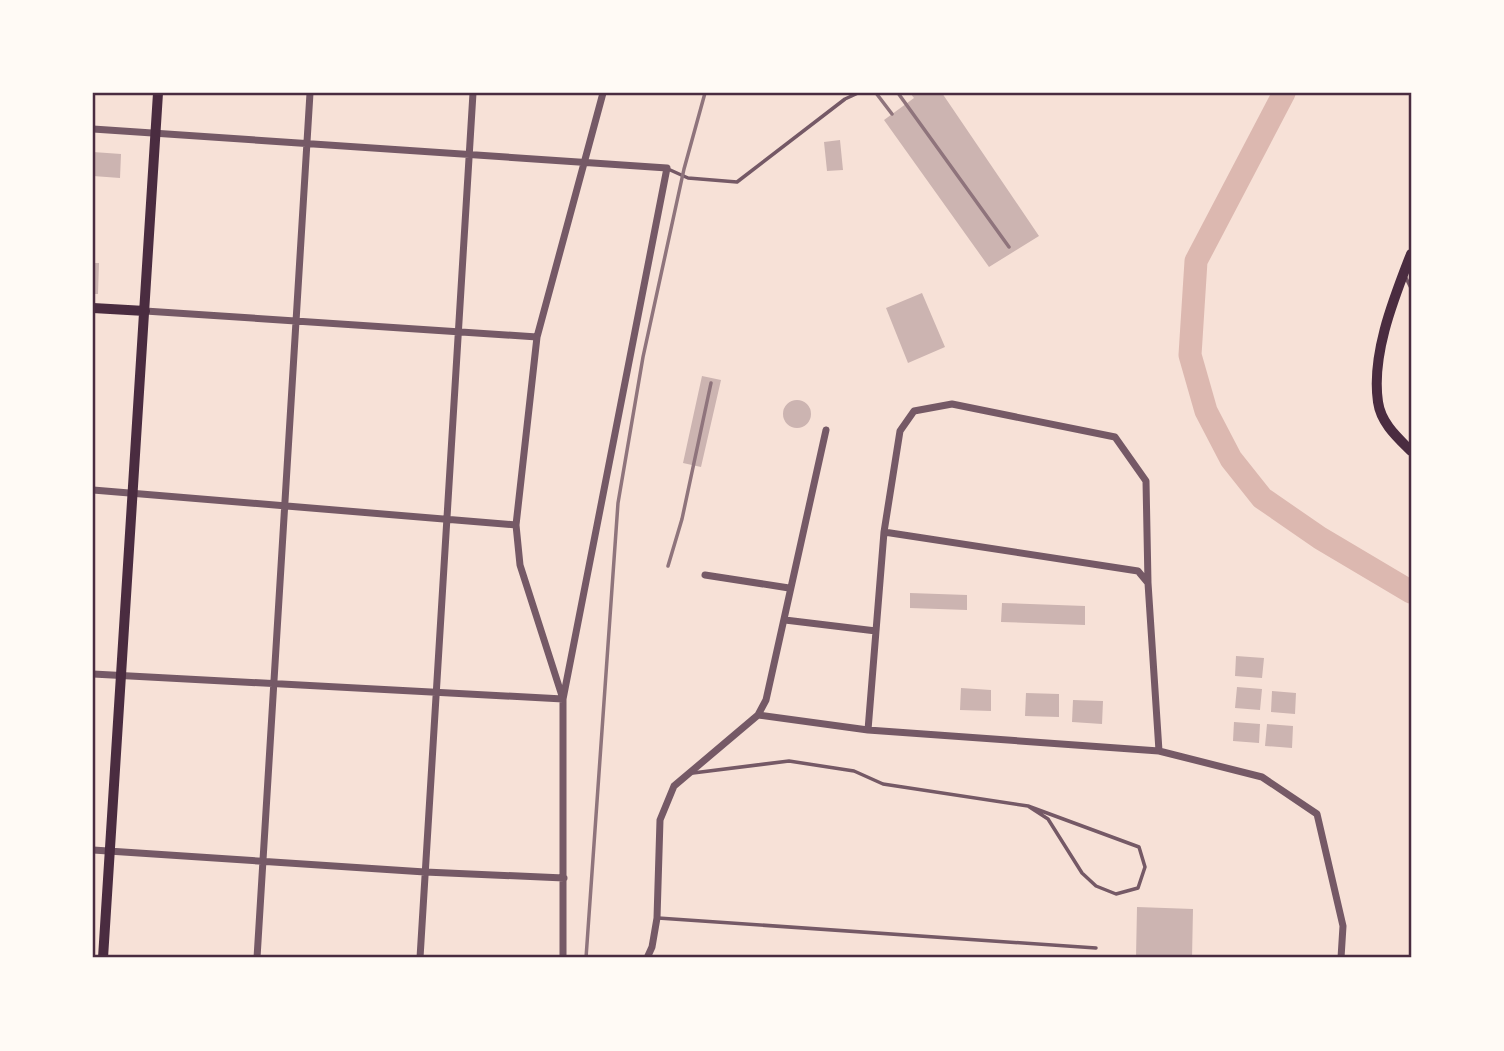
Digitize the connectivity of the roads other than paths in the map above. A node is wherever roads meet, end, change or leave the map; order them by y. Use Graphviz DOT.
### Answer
graph roads {
  1 [pos="158,93"];
  2 [pos="310,93"];
  3 [pos="473,93"];
  4 [pos="603,93"];
  5 [pos="858,93"];
  6 [pos="93,129"];
  7 [pos="156,133"];
  8 [pos="307,143"];
  9 [pos="471,154"];
  10 [pos="586,162"];
  11 [pos="667,168"];
  12 [pos="1411,254"];
  13 [pos="1404,273"];
  14 [pos="1411,288"];
  15 [pos="93,308"];
  16 [pos="145,311"];
  17 [pos="296,320"];
  18 [pos="459,331"];
  19 [pos="537,337"];
  20 [pos="826,430"];
  21 [pos="1411,451"];
  22 [pos="93,490"];
  23 [pos="131,493"];
  24 [pos="285,504"];
  25 [pos="448,519"];
  26 [pos="516,525"];
  27 [pos="884,532"];
  28 [pos="705,575"];
  29 [pos="1148,583"];
  30 [pos="789,588"];
  31 [pos="785,620"];
  32 [pos="876,631"];
  33 [pos="93,674"];
  34 [pos="121,676"];
  35 [pos="274,683"];
  36 [pos="438,692"];
  37 [pos="563,699"];
  38 [pos="758,715"];
  39 [pos="868,730"];
  40 [pos="1159,751"];
  41 [pos="685,774"];
  42 [pos="1028,806"];
  43 [pos="93,850"];
  44 [pos="110,851"];
  45 [pos="263,861"];
  46 [pos="425,872"];
  47 [pos="564,878"];
  48 [pos="657,918"];
  49 [pos="1096,948"];
  50 [pos="103,958"];
  51 [pos="257,958"];
  52 [pos="420,958"];
  53 [pos="563,958"];
  54 [pos="647,958"];
  55 [pos="1341,958"];
  1 -- 7 [label="main road"];
  2 -- 8 [label="street"];
  3 -- 9 [label="street"];
  4 -- 10 [label="street"];
  5 -- 11 [label="lane"];
  6 -- 7 [label="street"];
  7 -- 8 [label="street"];
  7 -- 16 [label="main road"];
  8 -- 9 [label="street"];
  8 -- 17 [label="street"];
  9 -- 10 [label="street"];
  9 -- 18 [label="street"];
  10 -- 11 [label="street"];
  10 -- 19 [label="street"];
  11 -- 37 [label="street"];
  12 -- 13 [label="main road"];
  13 -- 14 [label="lane"];
  13 -- 21 [label="main road"];
  15 -- 16 [label="main road"];
  16 -- 17 [label="street"];
  16 -- 23 [label="main road"];
  17 -- 18 [label="street"];
  17 -- 24 [label="street"];
  18 -- 19 [label="street"];
  18 -- 25 [label="street"];
  19 -- 26 [label="street"];
  20 -- 30 [label="street"];
  22 -- 23 [label="street"];
  23 -- 24 [label="street"];
  23 -- 34 [label="main road"];
  24 -- 25 [label="street"];
  24 -- 35 [label="street"];
  25 -- 26 [label="street"];
  25 -- 36 [label="street"];
  26 -- 37 [label="street"];
  27 -- 29 [label="street"];
  27 -- 29 [label="street"];
  27 -- 32 [label="street"];
  28 -- 30 [label="street"];
  29 -- 40 [label="street"];
  30 -- 31 [label="street"];
  31 -- 32 [label="street"];
  31 -- 38 [label="street"];
  32 -- 39 [label="street"];
  33 -- 34 [label="street"];
  34 -- 35 [label="street"];
  34 -- 44 [label="main road"];
  35 -- 36 [label="street"];
  35 -- 45 [label="street"];
  36 -- 37 [label="street"];
  36 -- 46 [label="street"];
  37 -- 47 [label="street"];
  38 -- 39 [label="street"];
  38 -- 41 [label="street"];
  39 -- 40 [label="street"];
  40 -- 55 [label="street"];
  41 -- 42 [label="lane"];
  41 -- 48 [label="street"];
  42 -- 42 [label="lane"];
  43 -- 44 [label="street"];
  44 -- 45 [label="street"];
  44 -- 50 [label="main road"];
  45 -- 46 [label="street"];
  45 -- 51 [label="street"];
  46 -- 47 [label="street"];
  46 -- 52 [label="street"];
  47 -- 53 [label="street"];
  48 -- 49 [label="lane"];
  48 -- 54 [label="street"];
}
